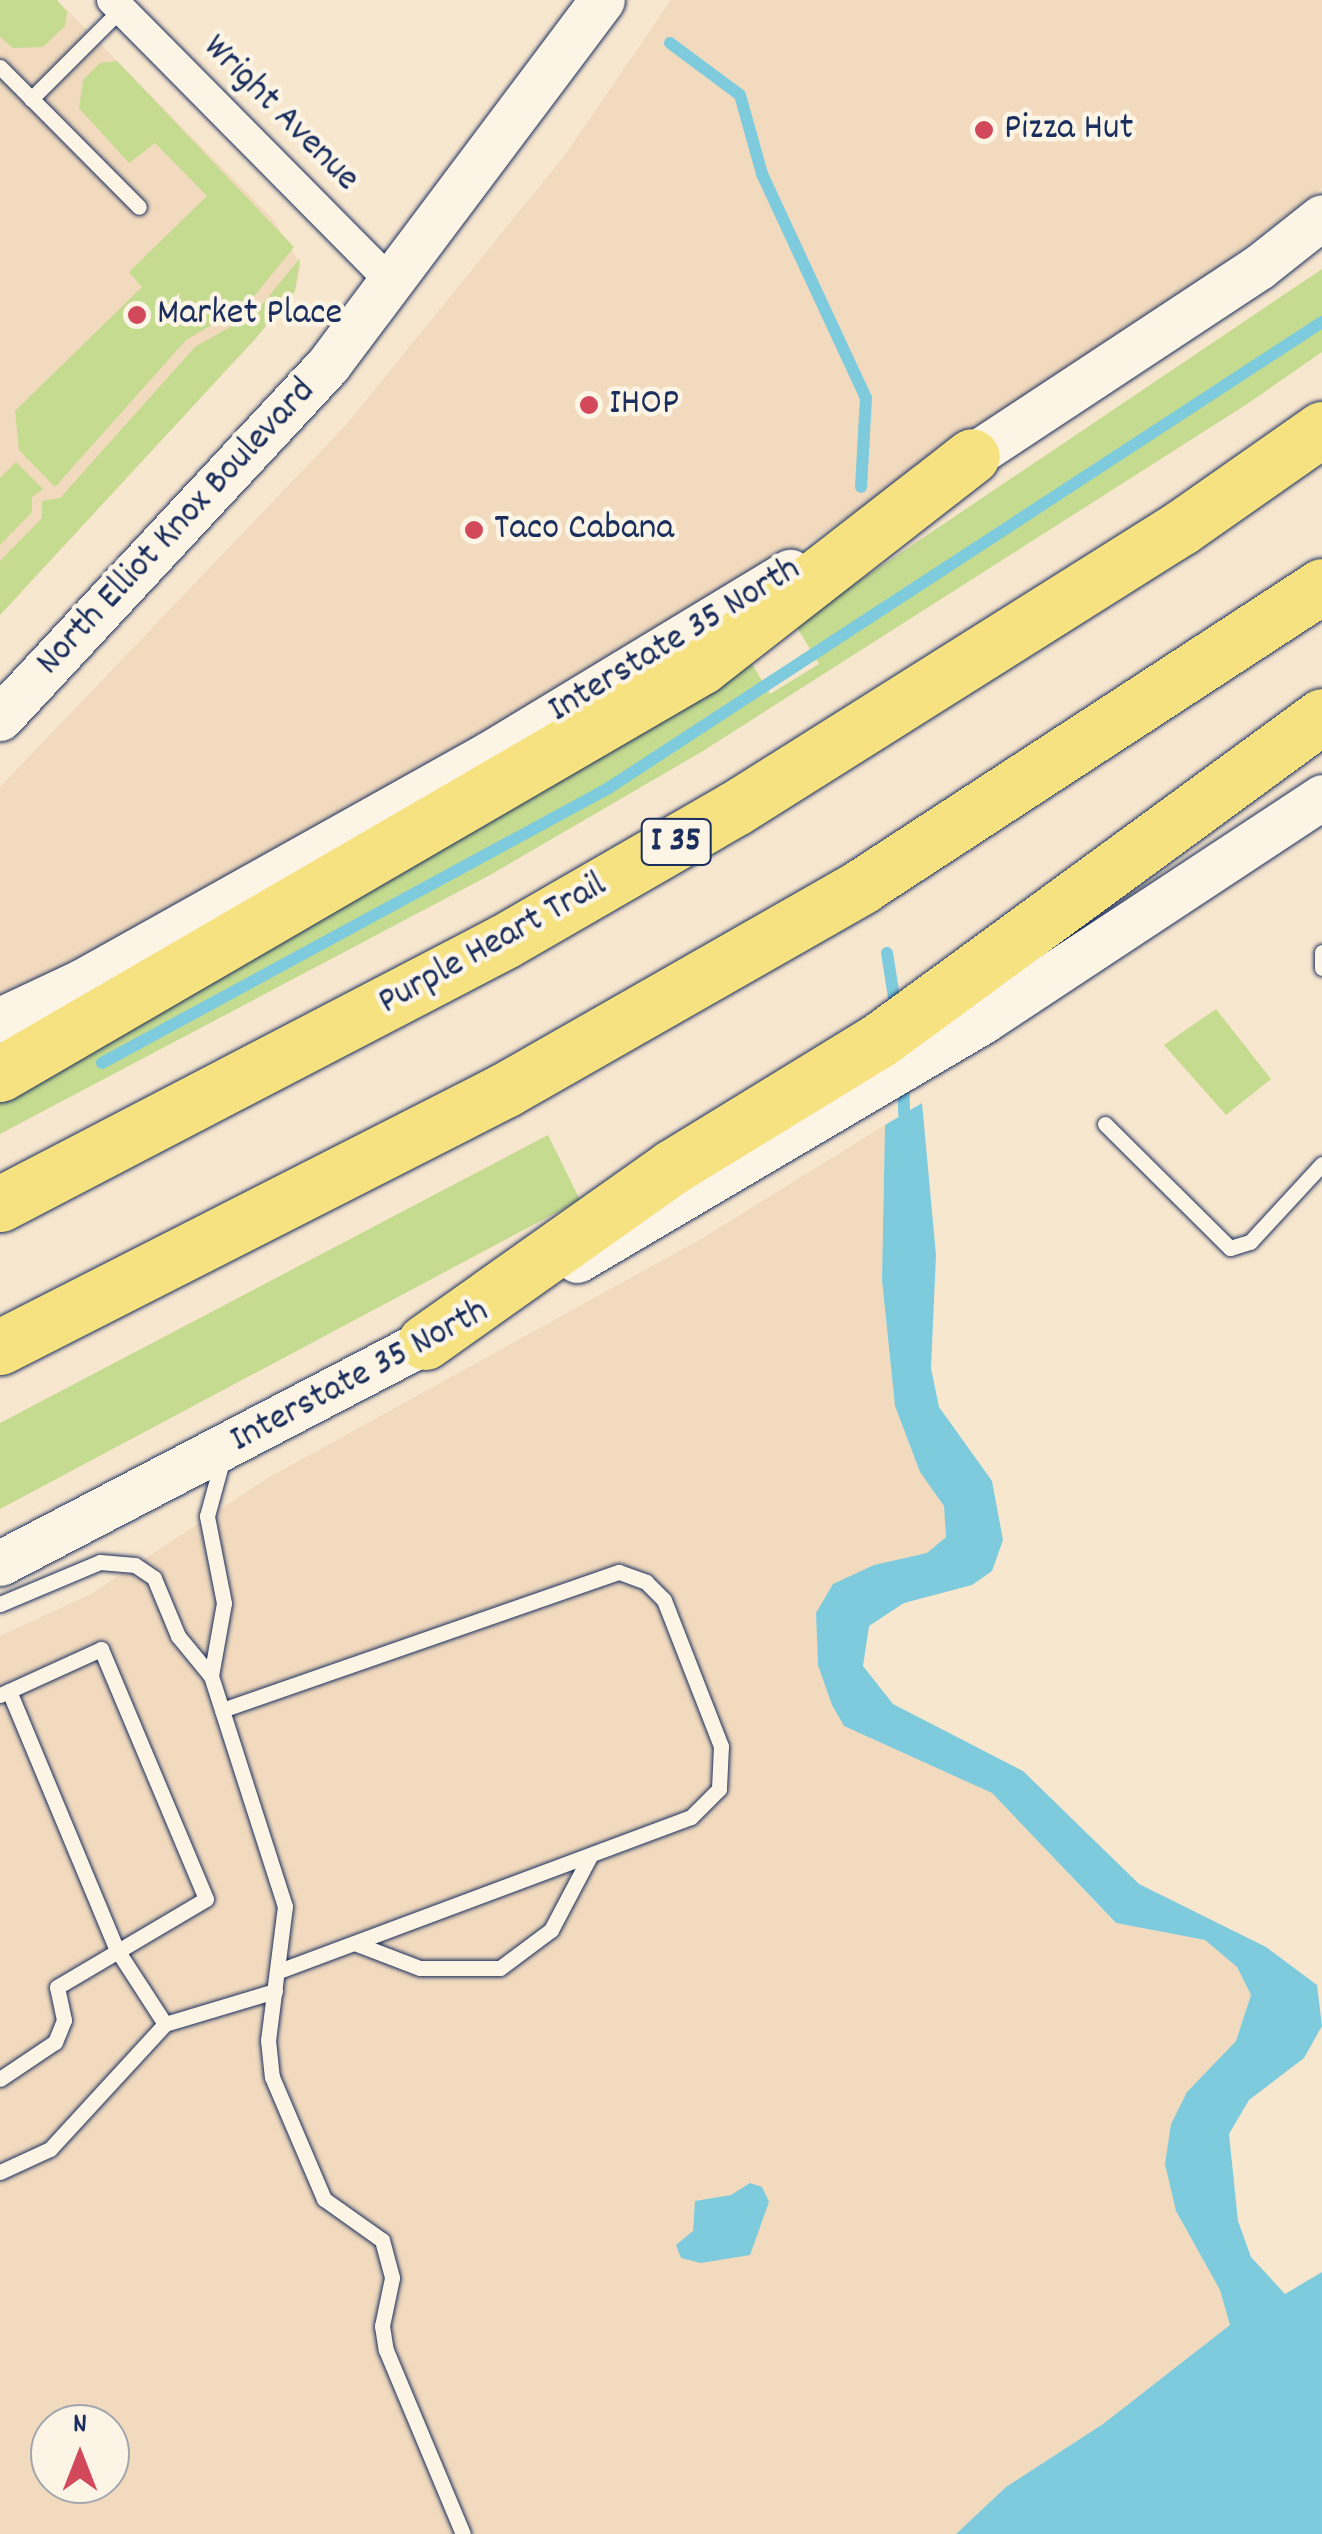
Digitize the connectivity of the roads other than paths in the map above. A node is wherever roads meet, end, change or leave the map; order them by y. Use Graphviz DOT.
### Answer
graph roads {
  1 [pos="602,0"];
  2 [pos="117,4"];
  3 [pos="0,68"];
  4 [pos="31,99"];
  5 [pos="139,207"];
  6 [pos="1322,217"];
  7 [pos="392,284"];
  8 [pos="1322,429"];
  9 [pos="972,456"];
  10 [pos="1322,586"];
  11 [pos="1322,716"];
  12 [pos="0,718"];
  13 [pos="1322,797"];
  14 [pos="1322,952"];
  15 [pos="1322,968"];
  16 [pos="84,981"];
  17 [pos="0,1000"];
  18 [pos="0,1020"];
  19 [pos="0,1074"];
  20 [pos="1105,1124"];
  21 [pos="1322,1164"];
  22 [pos="686,1180"];
  23 [pos="0,1204"];
  24 [pos="425,1342"];
  25 [pos="0,1346"];
  26 [pos="229,1448"];
  27 [pos="0,1563"];
  28 [pos="0,1604"];
  29 [pos="211,1676"];
  30 [pos="4,1693"];
  31 [pos="222,1710"];
  32 [pos="592,1854"];
  33 [pos="353,1943"];
  34 [pos="118,1950"];
  35 [pos="279,1971"];
  36 [pos="275,1992"];
  37 [pos="164,2024"];
  38 [pos="0,2079"];
  39 [pos="0,2172"];
  40 [pos="463,2534"];
  1 -- 7 [label="main road, North Elliot Knox Boulevard"];
  2 -- 4 [label="lane"];
  2 -- 7 [label="street, Wright Avenue"];
  3 -- 4 [label="lane"];
  4 -- 5 [label="lane"];
  6 -- 9 [label="main road, Interstate 35 North"];
  7 -- 12 [label="main road, North Elliot Knox Boulevard"];
  8 -- 23 [label="highway, Purple Heart Trail / I 35"];
  9 -- 16 [label="main road, Interstate 35 North"];
  9 -- 19 [label="highway"];
  10 -- 25 [label="highway"];
  11 -- 22 [label="highway"];
  13 -- 22 [label="main road"];
  14 -- 15 [label="lane"];
  16 -- 17 [label="main road"];
  16 -- 18 [label="main road, Interstate 35 North"];
  20 -- 21 [label="lane"];
  22 -- 24 [label="highway"];
  24 -- 26 [label="main road, Interstate 35 North"];
  26 -- 27 [label="main road, Interstate 35 North"];
  26 -- 29 [label="lane"];
  28 -- 29 [label="lane"];
  29 -- 31 [label="lane"];
  30 -- 34 [label="lane"];
  30 -- 34 [label="lane"];
  31 -- 32 [label="lane"];
  31 -- 35 [label="lane"];
  32 -- 33 [label="lane"];
  32 -- 33 [label="lane"];
  33 -- 35 [label="lane"];
  34 -- 37 [label="lane"];
  34 -- 38 [label="lane"];
  35 -- 36 [label="lane"];
  36 -- 37 [label="lane"];
  36 -- 40 [label="lane"];
  37 -- 39 [label="lane"];
}
